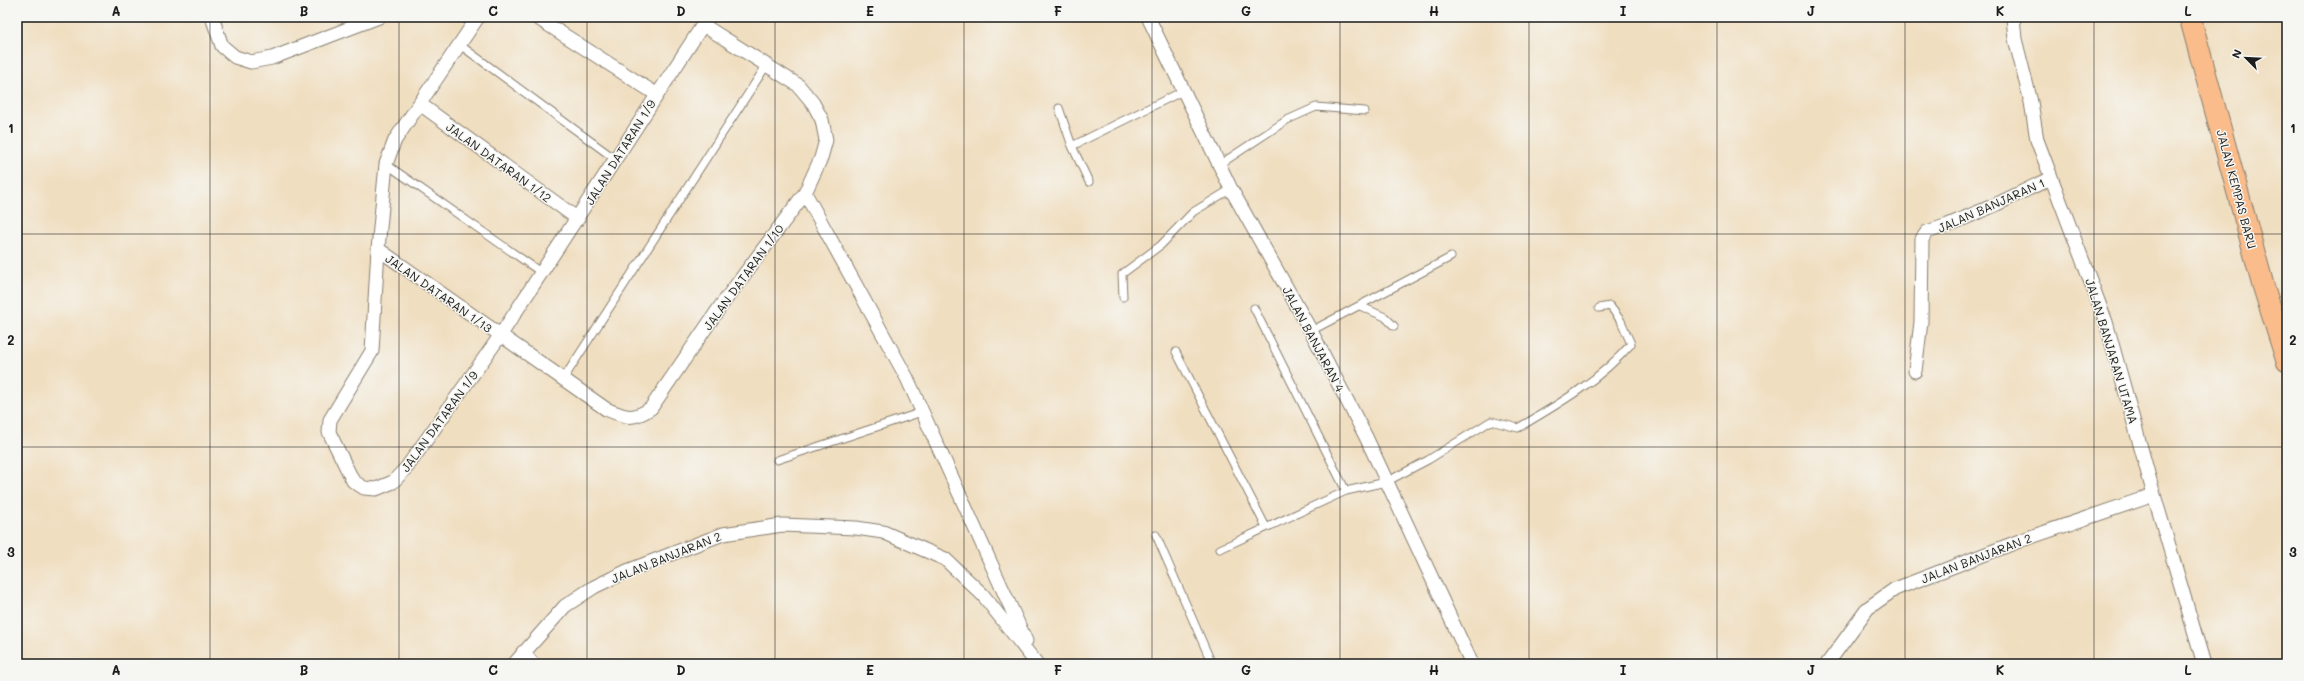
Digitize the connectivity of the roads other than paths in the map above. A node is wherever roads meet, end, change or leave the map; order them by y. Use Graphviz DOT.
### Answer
graph roads {
  1 [pos="212,17"];
  2 [pos="379,17"];
  3 [pos="478,17"];
  4 [pos="536,17"];
  5 [pos="1148,17"];
  6 [pos="2014,17"];
  7 [pos="2190,17"];
  8 [pos="705,21"];
  9 [pos="460,45"];
  10 [pos="766,66"];
  11 [pos="1185,90"];
  12 [pos="656,94"];
  13 [pos="420,104"];
  14 [pos="1059,108"];
  15 [pos="1365,111"];
  16 [pos="1072,146"];
  17 [pos="615,159"];
  18 [pos="386,164"];
  19 [pos="1219,165"];
  20 [pos="2051,178"];
  21 [pos="1088,182"];
  22 [pos="1231,189"];
  23 [pos="805,193"];
  24 [pos="578,219"];
  25 [pos="378,249"];
  26 [pos="1451,257"];
  27 [pos="542,273"];
  28 [pos="1123,298"];
  29 [pos="1360,306"];
  30 [pos="1254,308"];
  31 [pos="1599,308"];
  32 [pos="1394,326"];
  33 [pos="1311,331"];
  34 [pos="500,336"];
  35 [pos="1176,352"];
  36 [pos="2287,361"];
  37 [pos="1915,371"];
  38 [pos="564,378"];
  39 [pos="922,412"];
  40 [pos="777,460"];
  41 [pos="1386,482"];
  42 [pos="1346,491"];
  43 [pos="2154,495"];
  44 [pos="1266,527"];
  45 [pos="1156,535"];
  46 [pos="1220,549"];
  47 [pos="522,652"];
  48 [pos="1035,661"];
  49 [pos="514,664"];
  50 [pos="533,664"];
  51 [pos="1212,664"];
  52 [pos="1472,664"];
  53 [pos="1827,664"];
  54 [pos="2204,664"];
  1 -- 2 [label="street"];
  3 -- 9 [label="street, JALAN DATARAN 1/9"];
  4 -- 12 [label="street"];
  5 -- 11 [label="street, JALAN BANJARAN 4"];
  6 -- 20 [label="street, JALAN BANJARAN UTAMA"];
  7 -- 36 [label="main road, JALAN KEMPAS BARU"];
  8 -- 10 [label="street, JALAN DATARAN 1/10"];
  8 -- 12 [label="street, JALAN DATARAN 1/9"];
  9 -- 13 [label="street, JALAN DATARAN 1/9"];
  9 -- 17 [label="lane"];
  10 -- 23 [label="street, JALAN DATARAN 1/10"];
  10 -- 38 [label="lane"];
  11 -- 16 [label="lane"];
  11 -- 19 [label="street, JALAN BANJARAN 4"];
  12 -- 17 [label="street, JALAN DATARAN 1/9"];
  13 -- 18 [label="street, JALAN DATARAN 1/9"];
  13 -- 24 [label="street, JALAN DATARAN 1/12"];
  14 -- 16 [label="lane"];
  15 -- 19 [label="lane"];
  16 -- 21 [label="lane"];
  17 -- 24 [label="street, JALAN DATARAN 1/9"];
  18 -- 25 [label="street, JALAN DATARAN 1/9"];
  18 -- 27 [label="lane"];
  19 -- 22 [label="street, JALAN BANJARAN 4"];
  20 -- 37 [label="street, JALAN BANJARAN 1"];
  20 -- 43 [label="street, JALAN BANJARAN UTAMA"];
  22 -- 28 [label="lane"];
  22 -- 33 [label="street, JALAN BANJARAN 4"];
  23 -- 38 [label="street, JALAN DATARAN 1/10"];
  23 -- 39 [label="street"];
  24 -- 27 [label="street, JALAN DATARAN 1/9"];
  25 -- 34 [label="street, JALAN DATARAN 1/13"];
  25 -- 34 [label="street, JALAN DATARAN 1/9"];
  26 -- 29 [label="lane"];
  27 -- 34 [label="street, JALAN DATARAN 1/9"];
  29 -- 32 [label="lane"];
  29 -- 33 [label="lane"];
  30 -- 42 [label="lane"];
  31 -- 41 [label="lane"];
  33 -- 41 [label="street, JALAN BANJARAN 4"];
  34 -- 38 [label="street, JALAN DATARAN 1/10"];
  35 -- 44 [label="lane"];
  39 -- 40 [label="lane"];
  39 -- 48 [label="street"];
  41 -- 42 [label="lane"];
  41 -- 52 [label="street, JALAN BANJARAN 4"];
  42 -- 44 [label="lane"];
  43 -- 53 [label="street, JALAN BANJARAN 2"];
  43 -- 54 [label="street, JALAN BANJARAN UTAMA"];
  44 -- 46 [label="lane"];
  45 -- 51 [label="lane"];
  47 -- 48 [label="street, JALAN BANJARAN 2"];
  47 -- 49 [label="street, JALAN BANJARAN 2"];
  47 -- 50 [label="street"];
}
